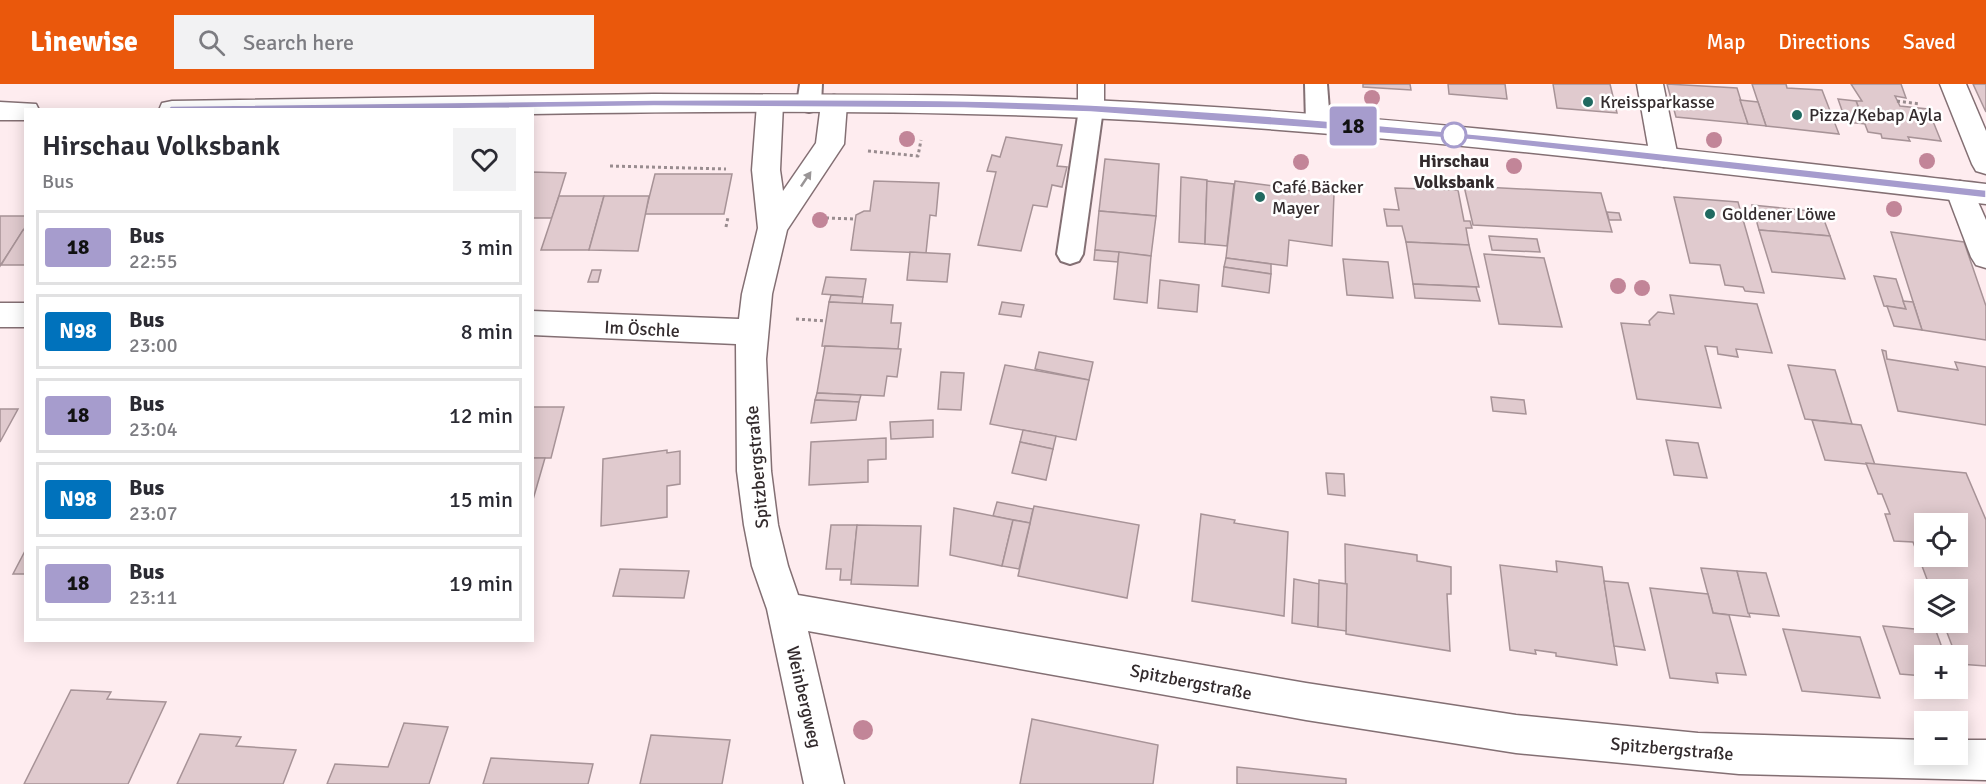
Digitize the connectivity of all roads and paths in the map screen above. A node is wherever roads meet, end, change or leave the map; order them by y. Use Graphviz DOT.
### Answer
graph roads {
  1 [pos="1316,84"];
  2 [pos="1650,84"];
  3 [pos="1953,84"];
  4 [pos="1091,96"];
  5 [pos="818,98"];
  6 [pos="770,104"];
  7 [pos="310,108"];
  8 [pos="0,111"];
  9 [pos="24,111"];
  10 [pos="1318,123"];
  11 [pos="830,144"];
  12 [pos="918,156"];
  13 [pos="1664,157"];
  14 [pos="1986,164"];
  15 [pos="610,166"];
  16 [pos="738,169"];
  17 [pos="1973,193"];
  18 [pos="773,228"];
  19 [pos="1070,254"];
  20 [pos="1986,257"];
  21 [pos="0,315"];
  22 [pos="24,315"];
  23 [pos="800,319"];
  24 [pos="826,321"];
  25 [pos="534,323"];
  26 [pos="751,332"];
  27 [pos="785,609"];
  28 [pos="1986,760"];
  29 [pos="824,784"];
  1 -- 10 [label="lane"];
  2 -- 13 [label="street"];
  3 -- 14 [label="street"];
  4 -- 5 [label="street"];
  4 -- 10 [label="street"];
  4 -- 19 [label="lane"];
  5 -- 6 [label="street"];
  5 -- 11 [label="street, Spitzbergstraße"];
  6 -- 7 [label="street"];
  6 -- 18 [label="street, Spitzbergstraße"];
  8 -- 9 [label="street"];
  10 -- 13 [label="street"];
  11 -- 12 [label="path"];
  18 -- 11 [label="street, Spitzbergstraße, one-way"];
  13 -- 17 [label="street"];
  15 -- 16 [label="path"];
  17 -- 20 [label="street"];
  18 -- 26 [label="street, Spitzbergstraße"];
  21 -- 22 [label="street"];
  23 -- 24 [label="path"];
  25 -- 26 [label="street, Im Öschle"];
  26 -- 27 [label="street, Spitzbergstraße"];
  27 -- 28 [label="street, Spitzbergstraße"];
  27 -- 29 [label="street, Weinbergweg"];
}
